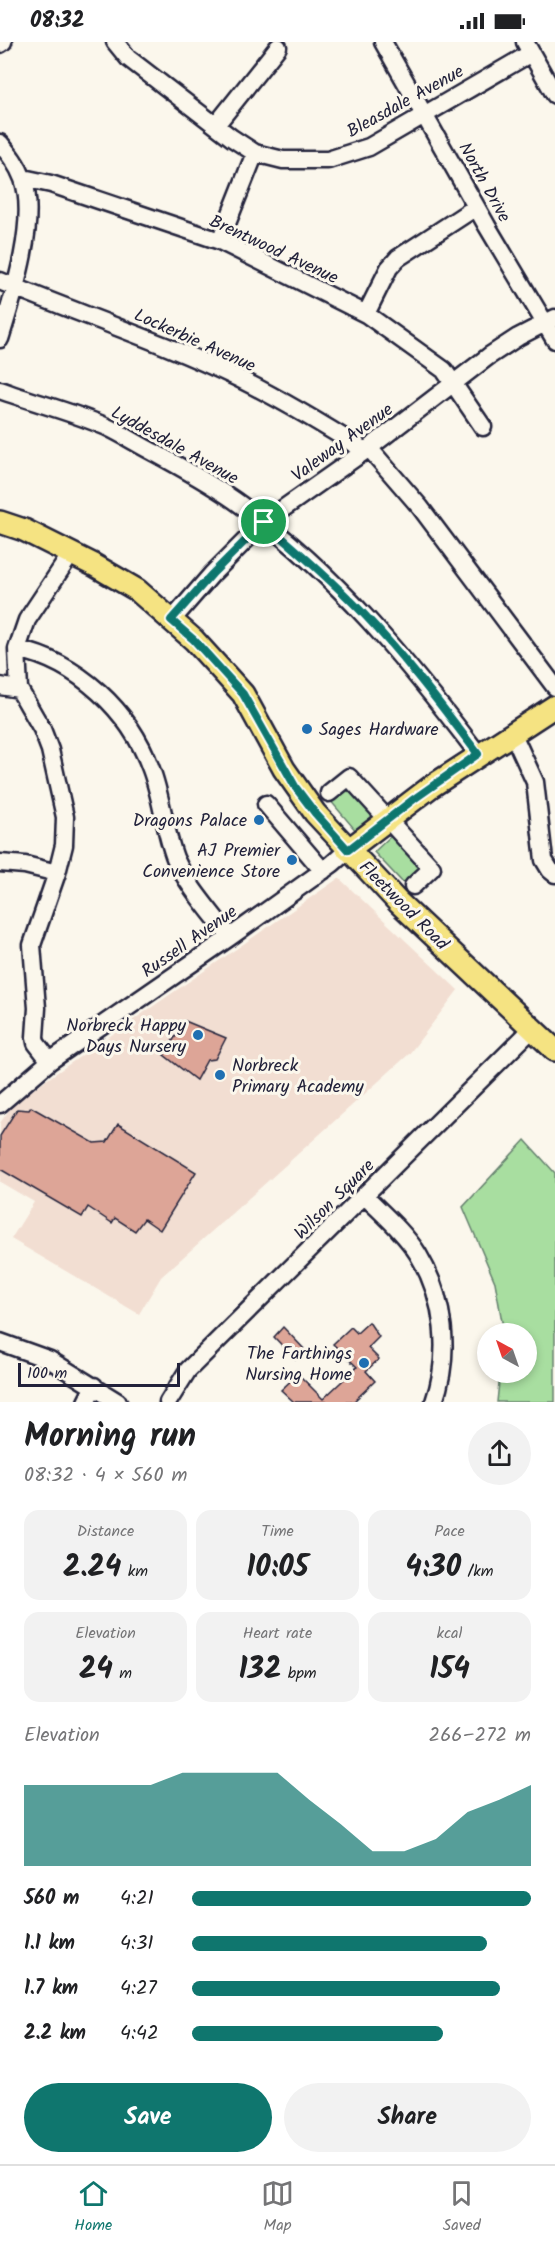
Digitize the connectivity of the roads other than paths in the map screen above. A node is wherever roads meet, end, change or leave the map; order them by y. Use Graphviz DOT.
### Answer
graph roads {
  1 [pos="115,42"];
  2 [pos="383,42"];
  3 [pos="278,47"];
  4 [pos="528,47"];
  5 [pos="555,95"];
  6 [pos="425,114"];
  7 [pos="216,125"];
  8 [pos="0,143"];
  9 [pos="255,153"];
  10 [pos="23,178"];
  11 [pos="476,207"];
  12 [pos="220,241"];
  13 [pos="8,285"];
  14 [pos="366,314"];
  15 [pos="550,321"];
  16 [pos="0,339"];
  17 [pos="555,340"];
  18 [pos="453,383"];
  19 [pos="0,390"];
  20 [pos="483,427"];
  21 [pos="367,449"];
  22 [pos="0,522"];
  23 [pos="264,522"];
  24 [pos="71,554"];
  25 [pos="171,620"];
  26 [pos="17,649"];
  27 [pos="0,686"];
  28 [pos="555,687"];
  29 [pos="19,689"];
  30 [pos="555,706"];
  31 [pos="512,732"];
  32 [pos="478,754"];
  33 [pos="329,793"];
  34 [pos="266,804"];
  35 [pos="388,818"];
  36 [pos="348,850"];
  37 [pos="0,863"];
  38 [pos="322,871"];
  39 [pos="57,873"];
  40 [pos="555,874"];
  41 [pos="413,886"];
  42 [pos="230,937"];
  43 [pos="533,1029"];
  44 [pos="555,1050"];
  45 [pos="50,1061"];
  46 [pos="0,1104"];
  47 [pos="365,1196"];
  48 [pos="0,1342"];
  49 [pos="94,1386"];
  50 [pos="86,1402"];
  51 [pos="118,1402"];
  52 [pos="168,1402"];
  53 [pos="434,1402"];
  1 -- 7 [label="street, Bleasdale Avenue"];
  2 -- 6 [label="street, North Drive"];
  3 -- 7 [label="street"];
  4 -- 5 [label="street"];
  4 -- 6 [label="street, Bleasdale Avenue"];
  6 -- 9 [label="street, Bleasdale Avenue"];
  6 -- 11 [label="street, North Drive"];
  7 -- 9 [label="street, Bleasdale Avenue"];
  8 -- 10 [label="street"];
  9 -- 12 [label="street"];
  10 -- 12 [label="street, Brentwood Avenue"];
  10 -- 13 [label="street"];
  11 -- 14 [label="street"];
  11 -- 15 [label="street, North Drive"];
  12 -- 14 [label="street, Brentwood Avenue"];
  13 -- 16 [label="street"];
  13 -- 21 [label="street, Lockerbie Avenue"];
  14 -- 18 [label="street, Brentwood Avenue"];
  15 -- 17 [label="street, North Drive"];
  15 -- 18 [label="street, Valeway Avenue"];
  18 -- 20 [label="street, Brentwood Avenue"];
  18 -- 21 [label="street, Valeway Avenue"];
  19 -- 23 [label="street, Lyddesdale Avenue"];
  21 -- 23 [label="street, Valeway Avenue"];
  21 -- 28 [label="street, Lockerbie Avenue"];
  22 -- 24 [label="main road, Fleetwood Road"];
  23 -- 25 [label="street, Valeway Avenue"];
  23 -- 32 [label="street, Lyddesdale Avenue"];
  24 -- 25 [label="main road, Fleetwood Road"];
  24 -- 26 [label="street"];
  25 -- 36 [label="main road, Fleetwood Road"];
  26 -- 29 [label="street"];
  26 -- 42 [label="street"];
  27 -- 29 [label="street"];
  29 -- 39 [label="street"];
  30 -- 31 [label="main road"];
  31 -- 32 [label="main road"];
  31 -- 40 [label="street"];
  32 -- 35 [label="main road"];
  33 -- 35 [label="street"];
  34 -- 38 [label="street"];
  35 -- 36 [label="main road"];
  35 -- 41 [label="street"];
  36 -- 38 [label="street, Russell Avenue"];
  36 -- 43 [label="main road, Fleetwood Road"];
  37 -- 39 [label="street"];
  38 -- 42 [label="street, Russell Avenue"];
  39 -- 45 [label="street"];
  42 -- 45 [label="street, Russell Avenue"];
  43 -- 44 [label="main road, Fleetwood Road"];
  43 -- 47 [label="street, Wilson Square"];
  45 -- 46 [label="street, Russell Avenue"];
  47 -- 52 [label="street, Wilson Square"];
  47 -- 53 [label="street"];
  48 -- 49 [label="street"];
  49 -- 50 [label="street"];
  49 -- 51 [label="street"];
}
